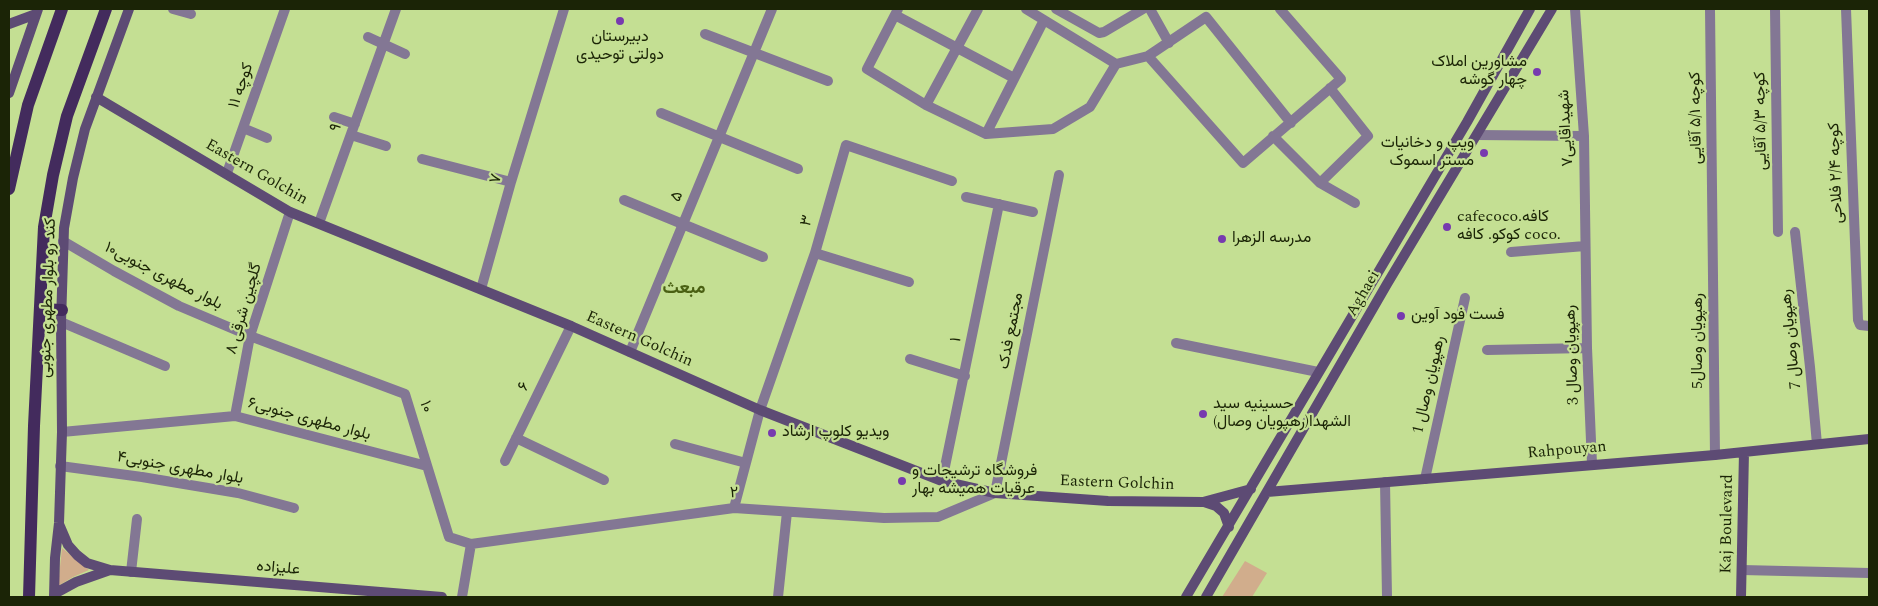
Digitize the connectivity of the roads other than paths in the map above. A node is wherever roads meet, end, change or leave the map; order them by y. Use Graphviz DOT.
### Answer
graph roads {
  1 [pos="62,9"];
  2 [pos="106,9"];
  3 [pos="129,9"];
  4 [pos="173,9"];
  5 [pos="285,9"];
  6 [pos="396,9"];
  7 [pos="564,9"];
  8 [pos="772,9"];
  9 [pos="978,9"];
  10 [pos="1026,9"];
  11 [pos="1056,9"];
  12 [pos="1143,9"];
  13 [pos="1150,9"];
  14 [pos="1280,9"];
  15 [pos="1530,9"];
  16 [pos="1552,9"];
  17 [pos="1575,9"];
  18 [pos="1710,9"];
  19 [pos="1775,9"];
  20 [pos="1846,9"];
  21 [pos="37,11"];
  22 [pos="897,12"];
  23 [pos="191,14"];
  24 [pos="1044,20"];
  25 [pos="9,24"];
  26 [pos="705,34"];
  27 [pos="368,37"];
  28 [pos="1169,43"];
  29 [pos="383,44"];
  30 [pos="958,47"];
  31 [pos="754,53"];
  32 [pos="405,54"];
  33 [pos="1148,56"];
  34 [pos="1116,64"];
  35 [pos="1014,78"];
  36 [pos="828,82"];
  37 [pos="1330,88"];
  38 [pos="9,93"];
  39 [pos="96,97"];
  40 [pos="926,105"];
  41 [pos="661,113"];
  42 [pos="334,117"];
  43 [pos="1291,123"];
  44 [pos="355,124"];
  45 [pos="243,128"];
  46 [pos="986,134"];
  47 [pos="351,135"];
  48 [pos="1477,135"];
  49 [pos="1274,136"];
  50 [pos="1584,136"];
  51 [pos="719,137"];
  52 [pos="267,138"];
  53 [pos="386,146"];
  54 [pos="422,159"];
  55 [pos="798,169"];
  56 [pos="227,173"];
  57 [pos="1058,175"];
  58 [pos="511,182"];
  59 [pos="952,182"];
  60 [pos="1320,183"];
  61 [pos="9,189"];
  62 [pos="966,197"];
  63 [pos="624,200"];
  64 [pos="1355,203"];
  65 [pos="999,204"];
  66 [pos="290,212"];
  67 [pos="1033,212"];
  68 [pos="319,223"];
  69 [pos="683,224"];
  70 [pos="1404,227"];
  71 [pos="1713,227"];
  72 [pos="1778,232"];
  73 [pos="1795,232"];
  74 [pos="1417,234"];
  75 [pos="64,240"];
  76 [pos="1586,246"];
  77 [pos="1511,252"];
  78 [pos="815,253"];
  79 [pos="762,257"];
  80 [pos="909,282"];
  81 [pos="481,289"];
  82 [pos="1465,298"];
  83 [pos="40,309"];
  84 [pos="61,316"];
  85 [pos="571,326"];
  86 [pos="1869,326"];
  87 [pos="250,336"];
  88 [pos="1176,343"];
  89 [pos="1587,348"];
  90 [pos="1487,350"];
  91 [pos="630,352"];
  92 [pos="910,359"];
  93 [pos="165,366"];
  94 [pos="1318,372"];
  95 [pos="965,376"];
  96 [pos="760,410"];
  97 [pos="235,416"];
  98 [pos="62,432"];
  99 [pos="516,438"];
  100 [pos="1869,440"];
  101 [pos="675,444"];
  102 [pos="1817,444"];
  103 [pos="1744,452"];
  104 [pos="1715,455"];
  105 [pos="505,461"];
  106 [pos="746,463"];
  107 [pos="1592,464"];
  108 [pos="60,466"];
  109 [pos="427,466"];
  110 [pos="1425,479"];
  111 [pos="604,480"];
  112 [pos="942,481"];
  113 [pos="1385,482"];
  114 [pos="1251,489"];
  115 [pos="1266,492"];
  116 [pos="995,493"];
  117 [pos="1203,502"];
  118 [pos="294,508"];
  119 [pos="734,508"];
  120 [pos="787,512"];
  121 [pos="137,519"];
  122 [pos="59,523"];
  123 [pos="1229,527"];
  124 [pos="471,544"];
  125 [pos="110,570"];
  126 [pos="1742,570"];
  127 [pos="131,572"];
  128 [pos="1869,573"];
  129 [pos="54,596"];
  130 [pos="29,597"];
  131 [pos="442,597"];
  132 [pos="462,597"];
  133 [pos="778,597"];
  134 [pos="1186,597"];
  135 [pos="1206,597"];
  136 [pos="1387,597"];
  137 [pos="1742,597"];
  1 -- 61 [label="main road"];
  2 -- 83 [label="main road"];
  3 -- 39 [label="street, کند رو بلوار مطهری جنوبی"];
  4 -- 23 [label="street"];
  5 -- 45 [label="street, کوچه ۱۱"];
  6 -- 29 [label="street, ۹"];
  7 -- 58 [label="street, ۷"];
  8 -- 31 [label="street, ۵"];
  9 -- 30 [label="street"];
  10 -- 24 [label="street"];
  11 -- 12 [label="street"];
  13 -- 28 [label="street"];
  14 -- 37 [label="street"];
  15 -- 70 [label="street, Aghaei"];
  16 -- 48 [label="street, Aghaei"];
  17 -- 50 [label="street, شهیداقایی۷"];
  18 -- 71 [label="street, کوچه ۵/۱ آقایی"];
  19 -- 72 [label="street, کوچه ۵/۳ آقایی"];
  20 -- 86 [label="street, کوچه ۲/۴ فلاحی"];
  21 -- 25 [label="street"];
  21 -- 38 [label="street"];
  22 -- 30 [label="street"];
  22 -- 40 [label="street"];
  24 -- 34 [label="street"];
  24 -- 35 [label="street"];
  26 -- 31 [label="street"];
  27 -- 29 [label="street"];
  28 -- 33 [label="street"];
  28 -- 43 [label="street"];
  29 -- 32 [label="street"];
  29 -- 44 [label="street, ۹"];
  30 -- 35 [label="street"];
  30 -- 40 [label="street"];
  31 -- 36 [label="street"];
  31 -- 51 [label="street, ۵"];
  33 -- 34 [label="street"];
  33 -- 49 [label="street"];
  34 -- 46 [label="street"];
  35 -- 46 [label="street"];
  37 -- 43 [label="street"];
  37 -- 60 [label="street"];
  39 -- 56 [label="street, Eastern Golchin"];
  39 -- 75 [label="street, کند رو بلوار مطهری جنوبی"];
  40 -- 46 [label="street"];
  41 -- 51 [label="street"];
  42 -- 44 [label="street"];
  43 -- 49 [label="street"];
  44 -- 47 [label="street, ۹"];
  45 -- 52 [label="street"];
  45 -- 56 [label="street, کوچه ۱۱"];
  47 -- 53 [label="street"];
  47 -- 68 [label="street, ۹"];
  48 -- 50 [label="street"];
  48 -- 74 [label="street, Aghaei"];
  49 -- 60 [label="street"];
  50 -- 76 [label="street, شهیداقایی۷"];
  51 -- 55 [label="street"];
  51 -- 69 [label="street, ۵"];
  54 -- 58 [label="street"];
  56 -- 66 [label="street, Eastern Golchin"];
  57 -- 116 [label="street, مجتمع فدک"];
  58 -- 81 [label="street, ۷"];
  59 -- 78 [label="street, ۳"];
  60 -- 64 [label="street"];
  62 -- 65 [label="street"];
  63 -- 69 [label="street"];
  65 -- 67 [label="street"];
  65 -- 95 [label="street, ۱"];
  66 -- 68 [label="street, Eastern Golchin"];
  66 -- 87 [label="street, ۸ گلچین شرقی"];
  68 -- 81 [label="street, Eastern Golchin"];
  69 -- 79 [label="street"];
  69 -- 91 [label="street, ۵"];
  70 -- 74 [label="street"];
  70 -- 94 [label="street, Aghaei"];
  71 -- 104 [label="street, رهپویان وصال5"];
  73 -- 102 [label="street, 7 رهپویان وصال"];
  74 -- 115 [label="street, Aghaei"];
  75 -- 84 [label="street, کند رو بلوار مطهری جنوبی"];
  75 -- 87 [label="street, بلوار مطهری جنوبی۱۰"];
  76 -- 77 [label="street"];
  76 -- 89 [label="street, 3 رهپویان وصال"];
  78 -- 80 [label="street"];
  78 -- 96 [label="street, ۳"];
  81 -- 85 [label="street, Eastern Golchin"];
  82 -- 110 [label="street, 1 رهپویان وصال"];
  83 -- 84 [label="main road"];
  83 -- 130 [label="main road"];
  84 -- 93 [label="street"];
  84 -- 98 [label="street, کند رو بلوار مطهری جنوبی"];
  85 -- 91 [label="street, Eastern Golchin"];
  85 -- 99 [label="street, ۶"];
  87 -- 97 [label="street, ۸ گلچین شرقی"];
  87 -- 109 [label="street, ۱۰"];
  88 -- 94 [label="street"];
  89 -- 90 [label="street"];
  89 -- 107 [label="street, 3 رهپویان وصال"];
  91 -- 96 [label="street, Eastern Golchin"];
  92 -- 95 [label="street"];
  94 -- 114 [label="street, Aghaei"];
  95 -- 112 [label="street, ۱"];
  96 -- 106 [label="street, ۳"];
  96 -- 112 [label="street, Eastern Golchin"];
  97 -- 98 [label="street, بلوار مطهری جنوبی۶"];
  97 -- 109 [label="street, بلوار مطهری جنوبی۶"];
  98 -- 108 [label="street, کند رو بلوار مطهری جنوبی"];
  99 -- 105 [label="street, ۶"];
  99 -- 111 [label="street"];
  100 -- 102 [label="street, Rahpouyan"];
  101 -- 106 [label="street"];
  102 -- 103 [label="street, Rahpouyan"];
  103 -- 104 [label="street, Rahpouyan"];
  103 -- 126 [label="street, Kaj Boulevard"];
  104 -- 107 [label="street, Rahpouyan"];
  106 -- 119 [label="street, ۳"];
  107 -- 110 [label="street, Rahpouyan"];
  108 -- 118 [label="street, بلوار مطهری جنوبی۴"];
  108 -- 122 [label="street, کند رو بلوار مطهری جنوبی"];
  109 -- 124 [label="street, ۱۰"];
  110 -- 113 [label="street, Rahpouyan"];
  112 -- 116 [label="street, Eastern Golchin"];
  113 -- 115 [label="street, Rahpouyan"];
  113 -- 136 [label="street"];
  114 -- 117 [label="street"];
  114 -- 123 [label="street, Aghaei"];
  115 -- 135 [label="street, Aghaei"];
  116 -- 117 [label="street, Eastern Golchin"];
  116 -- 120 [label="street, ۲"];
  117 -- 123 [label="street"];
  119 -- 120 [label="street, ۲"];
  119 -- 124 [label="street, ۲"];
  120 -- 133 [label="street"];
  121 -- 127 [label="street"];
  122 -- 125 [label="street, علیزاده"];
  122 -- 129 [label="street, کند رو بلوار مطهری جنوبی"];
  123 -- 134 [label="street, Aghaei"];
  124 -- 132 [label="street"];
  125 -- 127 [label="street, علیزاده"];
  125 -- 129 [label="street, علیزاده"];
  126 -- 128 [label="street"];
  126 -- 137 [label="street, Kaj Boulevard"];
  127 -- 131 [label="street, علیزاده"];
}
